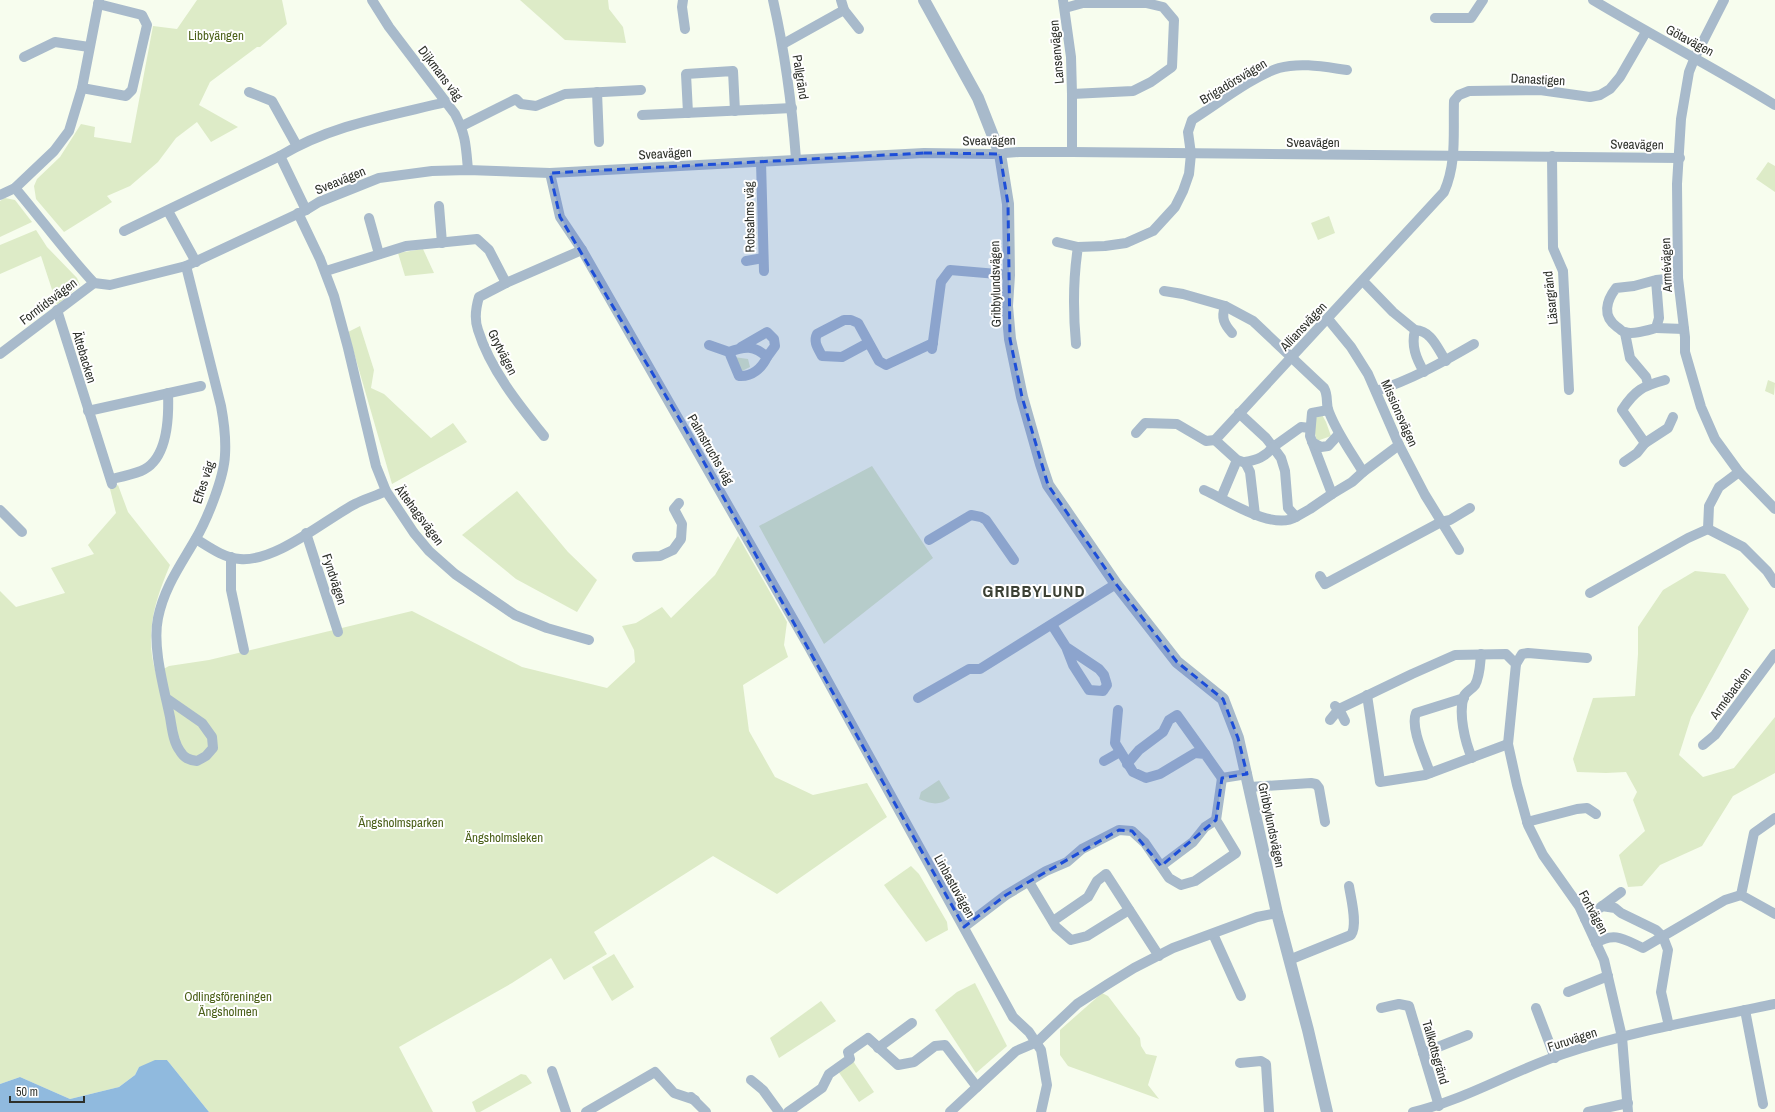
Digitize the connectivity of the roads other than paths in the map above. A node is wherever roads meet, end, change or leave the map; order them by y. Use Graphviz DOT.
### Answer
graph roads {
  1 [pos="372,0"];
  2 [pos="683,0"];
  3 [pos="773,0"];
  4 [pos="924,0"];
  5 [pos="1483,0"];
  6 [pos="1593,0"];
  7 [pos="1724,0"];
  8 [pos="98,2"];
  9 [pos="1064,4"];
  10 [pos="842,5"];
  11 [pos="1435,18"];
  12 [pos="685,29"];
  13 [pos="859,29"];
  14 [pos="1646,32"];
  15 [pos="783,44"];
  16 [pos="89,47"];
  17 [pos="24,57"];
  18 [pos="1695,57"];
  19 [pos="1346,70"];
  20 [pos="82,88"];
  21 [pos="641,90"];
  22 [pos="249,92"];
  23 [pos="596,92"];
  24 [pos="1072,94"];
  25 [pos="446,102"];
  26 [pos="1775,104"];
  27 [pos="792,108"];
  28 [pos="735,111"];
  29 [pos="688,113"];
  30 [pos="642,115"];
  31 [pos="462,126"];
  32 [pos="599,142"];
  33 [pos="297,146"];
  34 [pos="1072,152"];
  35 [pos="1000,154"];
  36 [pos="1191,154"];
  37 [pos="280,156"];
  38 [pos="1454,156"];
  39 [pos="1552,156"];
  40 [pos="1680,158"];
  41 [pos="796,159"];
  42 [pos="761,162"];
  43 [pos="468,170"];
  44 [pos="550,173"];
  45 [pos="15,188"];
  46 [pos="0,195"];
  47 [pos="439,206"];
  48 [pos="168,211"];
  49 [pos="302,211"];
  50 [pos="369,218"];
  51 [pos="124,231"];
  52 [pos="1057,242"];
  53 [pos="442,243"];
  54 [pos="1078,247"];
  55 [pos="582,250"];
  56 [pos="379,254"];
  57 [pos="763,258"];
  58 [pos="746,261"];
  59 [pos="196,262"];
  60 [pos="186,266"];
  61 [pos="326,271"];
  62 [pos="764,271"];
  63 [pos="1009,275"];
  64 [pos="1678,278"];
  65 [pos="1363,280"];
  66 [pos="1656,280"];
  67 [pos="94,283"];
  68 [pos="506,283"];
  69 [pos="1164,291"];
  70 [pos="1225,306"];
  71 [pos="57,310"];
  72 [pos="1328,319"];
  73 [pos="1656,328"];
  74 [pos="1684,329"];
  75 [pos="1415,330"];
  76 [pos="1232,333"];
  77 [pos="1625,333"];
  78 [pos="868,343"];
  79 [pos="1076,344"];
  80 [pos="1474,344"];
  81 [pos="709,345"];
  82 [pos="740,348"];
  83 [pos="729,352"];
  84 [pos="0,354"];
  85 [pos="767,357"];
  86 [pos="1292,357"];
  87 [pos="1446,361"];
  88 [pos="1424,372"];
  89 [pos="1665,380"];
  90 [pos="1648,384"];
  91 [pos="201,386"];
  92 [pos="1569,390"];
  93 [pos="1376,391"];
  94 [pos="168,393"];
  95 [pos="1328,410"];
  96 [pos="88,411"];
  97 [pos="1239,413"];
  98 [pos="1673,418"];
  99 [pos="1310,428"];
  100 [pos="1136,433"];
  101 [pos="1339,434"];
  102 [pos="544,436"];
  103 [pos="1215,440"];
  104 [pos="1312,442"];
  105 [pos="1645,443"];
  106 [pos="1399,445"];
  107 [pos="1273,447"];
  108 [pos="1241,461"];
  109 [pos="1624,462"];
  110 [pos="1363,472"];
  111 [pos="1739,472"];
  112 [pos="1204,490"];
  113 [pos="386,491"];
  114 [pos="1332,494"];
  115 [pos="1221,498"];
  116 [pos="679,503"];
  117 [pos="1470,508"];
  118 [pos="1775,509"];
  119 [pos="0,510"];
  120 [pos="1255,515"];
  121 [pos="1296,517"];
  122 [pos="1441,522"];
  123 [pos="1708,529"];
  124 [pos="22,532"];
  125 [pos="306,533"];
  126 [pos="196,539"];
  127 [pos="929,540"];
  128 [pos="1458,550"];
  129 [pos="232,557"];
  130 [pos="637,557"];
  131 [pos="1014,560"];
  132 [pos="1320,576"];
  133 [pos="1775,583"];
  134 [pos="1116,584"];
  135 [pos="1590,593"];
  136 [pos="1052,626"];
  137 [pos="338,632"];
  138 [pos="589,640"];
  139 [pos="1066,648"];
  140 [pos="244,650"];
  141 [pos="1481,654"];
  142 [pos="1775,654"];
  143 [pos="1587,658"];
  144 [pos="1516,664"];
  145 [pos="1368,695"];
  146 [pos="166,698"];
  147 [pos="918,698"];
  148 [pos="1464,698"];
  149 [pos="1336,707"];
  150 [pos="1118,710"];
  151 [pos="1330,720"];
  152 [pos="1345,720"];
  153 [pos="857,738"];
  154 [pos="1508,744"];
  155 [pos="1702,745"];
  156 [pos="1120,752"];
  157 [pos="1205,754"];
  158 [pos="1472,758"];
  159 [pos="1104,761"];
  160 [pos="1127,764"];
  161 [pos="1430,773"];
  162 [pos="1247,774"];
  163 [pos="1222,778"];
  164 [pos="1250,787"];
  165 [pos="1596,814"];
  166 [pos="1775,818"];
  167 [pos="1216,820"];
  168 [pos="1325,822"];
  169 [pos="1527,822"];
  170 [pos="1162,866"];
  171 [pos="1029,882"];
  172 [pos="1349,886"];
  173 [pos="1621,892"];
  174 [pos="1741,895"];
  175 [pos="1602,906"];
  176 [pos="1129,910"];
  177 [pos="1277,913"];
  178 [pos="1775,914"];
  179 [pos="1585,919"];
  180 [pos="1052,921"];
  181 [pos="964,927"];
  182 [pos="1213,934"];
  183 [pos="1663,937"];
  184 [pos="1596,943"];
  185 [pos="1160,956"];
  186 [pos="1289,960"];
  187 [pos="1608,976"];
  188 [pos="1568,992"];
  189 [pos="1241,996"];
  190 [pos="1775,1004"];
  191 [pos="1381,1008"];
  192 [pos="1536,1008"];
  193 [pos="1745,1010"];
  194 [pos="912,1023"];
  195 [pos="1669,1026"];
  196 [pos="1468,1035"];
  197 [pos="1622,1037"];
  198 [pos="1037,1042"];
  199 [pos="878,1048"];
  200 [pos="1423,1053"];
  201 [pos="1555,1058"];
  202 [pos="1240,1063"];
  203 [pos="552,1071"];
  204 [pos="751,1080"];
  205 [pos="977,1087"];
  206 [pos="1763,1104"];
  207 [pos="1439,1106"];
  208 [pos="1628,1107"];
  209 [pos="566,1112"];
  210 [pos="586,1112"];
  211 [pos="706,1112"];
  212 [pos="779,1112"];
  213 [pos="788,1112"];
  214 [pos="950,1112"];
  215 [pos="1042,1112"];
  216 [pos="1269,1112"];
  217 [pos="1327,1112"];
  218 [pos="1413,1112"];
  219 [pos="1588,1112"];
  1 -- 25 [label="street, Dijkmans väg"];
  2 -- 12 [label="street"];
  3 -- 15 [label="street, Pallgränd"];
  4 -- 35 [label="street, Gribbylundsvägen"];
  5 -- 11 [label="street"];
  6 -- 14 [label="street, Götavägen"];
  7 -- 18 [label="street, Armévägen"];
  8 -- 16 [label="street"];
  8 -- 20 [label="street"];
  9 -- 24 [label="street, Lansenvägen"];
  9 -- 24 [label="street, Lansenvägen"];
  10 -- 13 [label="street"];
  10 -- 15 [label="street"];
  14 -- 18 [label="street, Götavägen"];
  14 -- 38 [label="street, Danastigen"];
  15 -- 27 [label="street, Pallgränd"];
  16 -- 17 [label="street"];
  16 -- 20 [label="street"];
  18 -- 26 [label="street, Götavägen"];
  18 -- 40 [label="street, Armévägen"];
  19 -- 36 [label="street, Brigadörsvägen"];
  20 -- 45 [label="street"];
  21 -- 23 [label="street"];
  22 -- 33 [label="street"];
  23 -- 31 [label="street"];
  23 -- 32 [label="street"];
  24 -- 34 [label="street, Lansenvägen"];
  25 -- 31 [label="street, Dijkmans väg"];
  25 -- 33 [label="street"];
  27 -- 28 [label="street"];
  27 -- 41 [label="street, Pallgränd"];
  28 -- 29 [label="street"];
  28 -- 29 [label="street"];
  29 -- 30 [label="street"];
  31 -- 43 [label="street, Dijkmans väg"];
  33 -- 37 [label="street"];
  34 -- 35 [label="street, Sveavägen"];
  34 -- 36 [label="street, Sveavägen"];
  35 -- 41 [label="street, Sveavägen"];
  35 -- 63 [label="street, Gribbylundsvägen"];
  36 -- 38 [label="street, Sveavägen"];
  36 -- 54 [label="street, Brigadörsvägen"];
  37 -- 48 [label="street"];
  37 -- 49 [label="street, Sveavägen"];
  38 -- 39 [label="street, Sveavägen"];
  38 -- 65 [label="street, Alliansvägen"];
  39 -- 40 [label="street, Sveavägen"];
  39 -- 92 [label="street, Läsargränd"];
  40 -- 64 [label="street, Armévägen"];
  41 -- 42 [label="street, Sveavägen"];
  42 -- 44 [label="street, Sveavägen"];
  42 -- 57 [label="street, Robsahms väg"];
  43 -- 44 [label="street, Sveavägen"];
  43 -- 49 [label="street, Sveavägen"];
  44 -- 55 [label="street, Palmstruchs väg"];
  45 -- 46 [label="street"];
  45 -- 67 [label="street"];
  47 -- 53 [label="street"];
  48 -- 51 [label="street"];
  48 -- 59 [label="street"];
  49 -- 59 [label="street, Sveavägen"];
  49 -- 61 [label="street, Ättehagsvägen"];
  50 -- 56 [label="street"];
  52 -- 54 [label="street, Brigadörsvägen"];
  53 -- 56 [label="street"];
  53 -- 68 [label="street"];
  54 -- 79 [label="street"];
  55 -- 68 [label="street, Grytvägen"];
  55 -- 153 [label="street, Palmstruchs väg"];
  56 -- 61 [label="street"];
  57 -- 58 [label="street"];
  57 -- 62 [label="street, Robsahms väg"];
  59 -- 60 [label="street, Sveavägen"];
  60 -- 67 [label="street, Sveavägen"];
  60 -- 126 [label="street, Effes väg"];
  61 -- 113 [label="street, Ättehagsvägen"];
  63 -- 78 [label="street"];
  63 -- 134 [label="street, Gribbylundsvägen"];
  64 -- 66 [label="street"];
  64 -- 74 [label="street, Armévägen"];
  65 -- 72 [label="street, Alliansvägen"];
  65 -- 75 [label="street"];
  66 -- 73 [label="street"];
  66 -- 77 [label="street"];
  67 -- 71 [label="street, Forntidsvägen"];
  68 -- 102 [label="street, Grytvägen"];
  69 -- 70 [label="street"];
  70 -- 76 [label="street"];
  70 -- 86 [label="street"];
  71 -- 84 [label="street, Forntidsvägen"];
  71 -- 96 [label="street, Ättebacken"];
  72 -- 86 [label="street, Alliansvägen"];
  72 -- 93 [label="street, Missionsvägen"];
  73 -- 74 [label="street"];
  73 -- 77 [label="street"];
  74 -- 111 [label="street, Armévägen"];
  75 -- 87 [label="street"];
  75 -- 88 [label="street"];
  77 -- 90 [label="street"];
  78 -- 78 [label="street"];
  80 -- 87 [label="street"];
  81 -- 83 [label="street"];
  82 -- 83 [label="street"];
  82 -- 85 [label="street"];
  82 -- 85 [label="street"];
  83 -- 85 [label="street"];
  86 -- 95 [label="street"];
  86 -- 97 [label="street, Alliansvägen"];
  87 -- 88 [label="street"];
  88 -- 93 [label="street"];
  89 -- 90 [label="street"];
  90 -- 105 [label="street"];
  91 -- 94 [label="street"];
  93 -- 106 [label="street, Missionsvägen"];
  94 -- 96 [label="street"];
  94 -- 96 [label="street, Ättebacken"];
  95 -- 99 [label="street"];
  95 -- 101 [label="street"];
  97 -- 103 [label="street, Alliansvägen"];
  97 -- 107 [label="street"];
  98 -- 105 [label="street"];
  99 -- 104 [label="street"];
  99 -- 107 [label="street"];
  100 -- 103 [label="street"];
  101 -- 104 [label="street"];
  101 -- 110 [label="street"];
  103 -- 108 [label="street"];
  104 -- 114 [label="street"];
  105 -- 109 [label="street"];
  106 -- 110 [label="street"];
  106 -- 122 [label="street, Missionsvägen"];
  107 -- 108 [label="street"];
  107 -- 121 [label="street"];
  108 -- 115 [label="street"];
  108 -- 120 [label="street"];
  110 -- 114 [label="street"];
  111 -- 118 [label="street, Armévägen"];
  111 -- 123 [label="street"];
  112 -- 115 [label="street"];
  113 -- 125 [label="street"];
  113 -- 138 [label="street, Ättehagsvägen"];
  114 -- 121 [label="street"];
  115 -- 120 [label="street"];
  116 -- 130 [label="street"];
  117 -- 122 [label="street"];
  119 -- 124 [label="street"];
  120 -- 121 [label="street"];
  122 -- 128 [label="street, Missionsvägen"];
  122 -- 132 [label="street"];
  123 -- 133 [label="street"];
  123 -- 135 [label="street"];
  125 -- 129 [label="street"];
  125 -- 137 [label="street, Fyndvägen"];
  126 -- 129 [label="street"];
  126 -- 146 [label="street, Effes väg"];
  127 -- 131 [label="street"];
  129 -- 140 [label="street"];
  134 -- 136 [label="street"];
  134 -- 162 [label="street, Gribbylundsvägen"];
  136 -- 139 [label="street"];
  136 -- 147 [label="street"];
  139 -- 139 [label="street"];
  141 -- 144 [label="street"];
  141 -- 145 [label="street"];
  141 -- 148 [label="street"];
  142 -- 155 [label="street, Armébacken"];
  143 -- 144 [label="street"];
  144 -- 154 [label="street, Fortvägen"];
  145 -- 149 [label="street"];
  145 -- 161 [label="street"];
  146 -- 146 [label="street, Effes väg"];
  148 -- 158 [label="street"];
  148 -- 161 [label="street"];
  149 -- 151 [label="street"];
  149 -- 152 [label="street"];
  150 -- 156 [label="street"];
  153 -- 181 [label="street, Linbastuvägen"];
  154 -- 158 [label="street"];
  154 -- 169 [label="street, Fortvägen"];
  156 -- 159 [label="street"];
  156 -- 160 [label="street"];
  157 -- 160 [label="street"];
  157 -- 160 [label="street"];
  157 -- 163 [label="street"];
  158 -- 161 [label="street"];
  162 -- 163 [label="street"];
  162 -- 164 [label="street, Gribbylundsvägen"];
  163 -- 167 [label="street"];
  164 -- 168 [label="street"];
  164 -- 177 [label="street, Gribbylundsvägen"];
  165 -- 169 [label="street"];
  166 -- 174 [label="street"];
  167 -- 170 [label="street"];
  167 -- 170 [label="street"];
  169 -- 179 [label="street, Fortvägen"];
  170 -- 171 [label="street"];
  171 -- 180 [label="street"];
  171 -- 181 [label="street"];
  172 -- 186 [label="street"];
  173 -- 175 [label="street"];
  174 -- 178 [label="street"];
  174 -- 183 [label="street"];
  175 -- 179 [label="street"];
  175 -- 183 [label="street"];
  176 -- 180 [label="street"];
  176 -- 180 [label="street"];
  176 -- 185 [label="street"];
  177 -- 182 [label="street"];
  177 -- 186 [label="street, Gribbylundsvägen"];
  179 -- 184 [label="street, Fortvägen"];
  181 -- 198 [label="street, Linbastuvägen"];
  182 -- 185 [label="street"];
  182 -- 189 [label="street"];
  183 -- 184 [label="street"];
  183 -- 195 [label="street"];
  184 -- 187 [label="street, Fortvägen"];
  185 -- 198 [label="street"];
  186 -- 217 [label="street, Gribbylundsvägen"];
  187 -- 188 [label="street"];
  187 -- 197 [label="street, Fortvägen"];
  190 -- 193 [label="street, Furuvägen"];
  191 -- 200 [label="street, Tallkottsgränd"];
  192 -- 201 [label="street"];
  193 -- 195 [label="street, Furuvägen"];
  193 -- 206 [label="street"];
  194 -- 199 [label="street"];
  195 -- 197 [label="street, Furuvägen"];
  196 -- 200 [label="street"];
  197 -- 201 [label="street, Furuvägen"];
  197 -- 208 [label="street, Fortvägen"];
  198 -- 205 [label="street"];
  198 -- 215 [label="street"];
  199 -- 205 [label="street"];
  199 -- 213 [label="street"];
  200 -- 207 [label="street, Tallkottsgränd"];
  201 -- 207 [label="street, Furuvägen"];
  202 -- 216 [label="street"];
  203 -- 209 [label="street"];
  204 -- 212 [label="street"];
  205 -- 214 [label="street"];
  207 -- 218 [label="street, Furuvägen"];
  208 -- 219 [label="street, Fortvägen"];
  210 -- 211 [label="street"];
}
